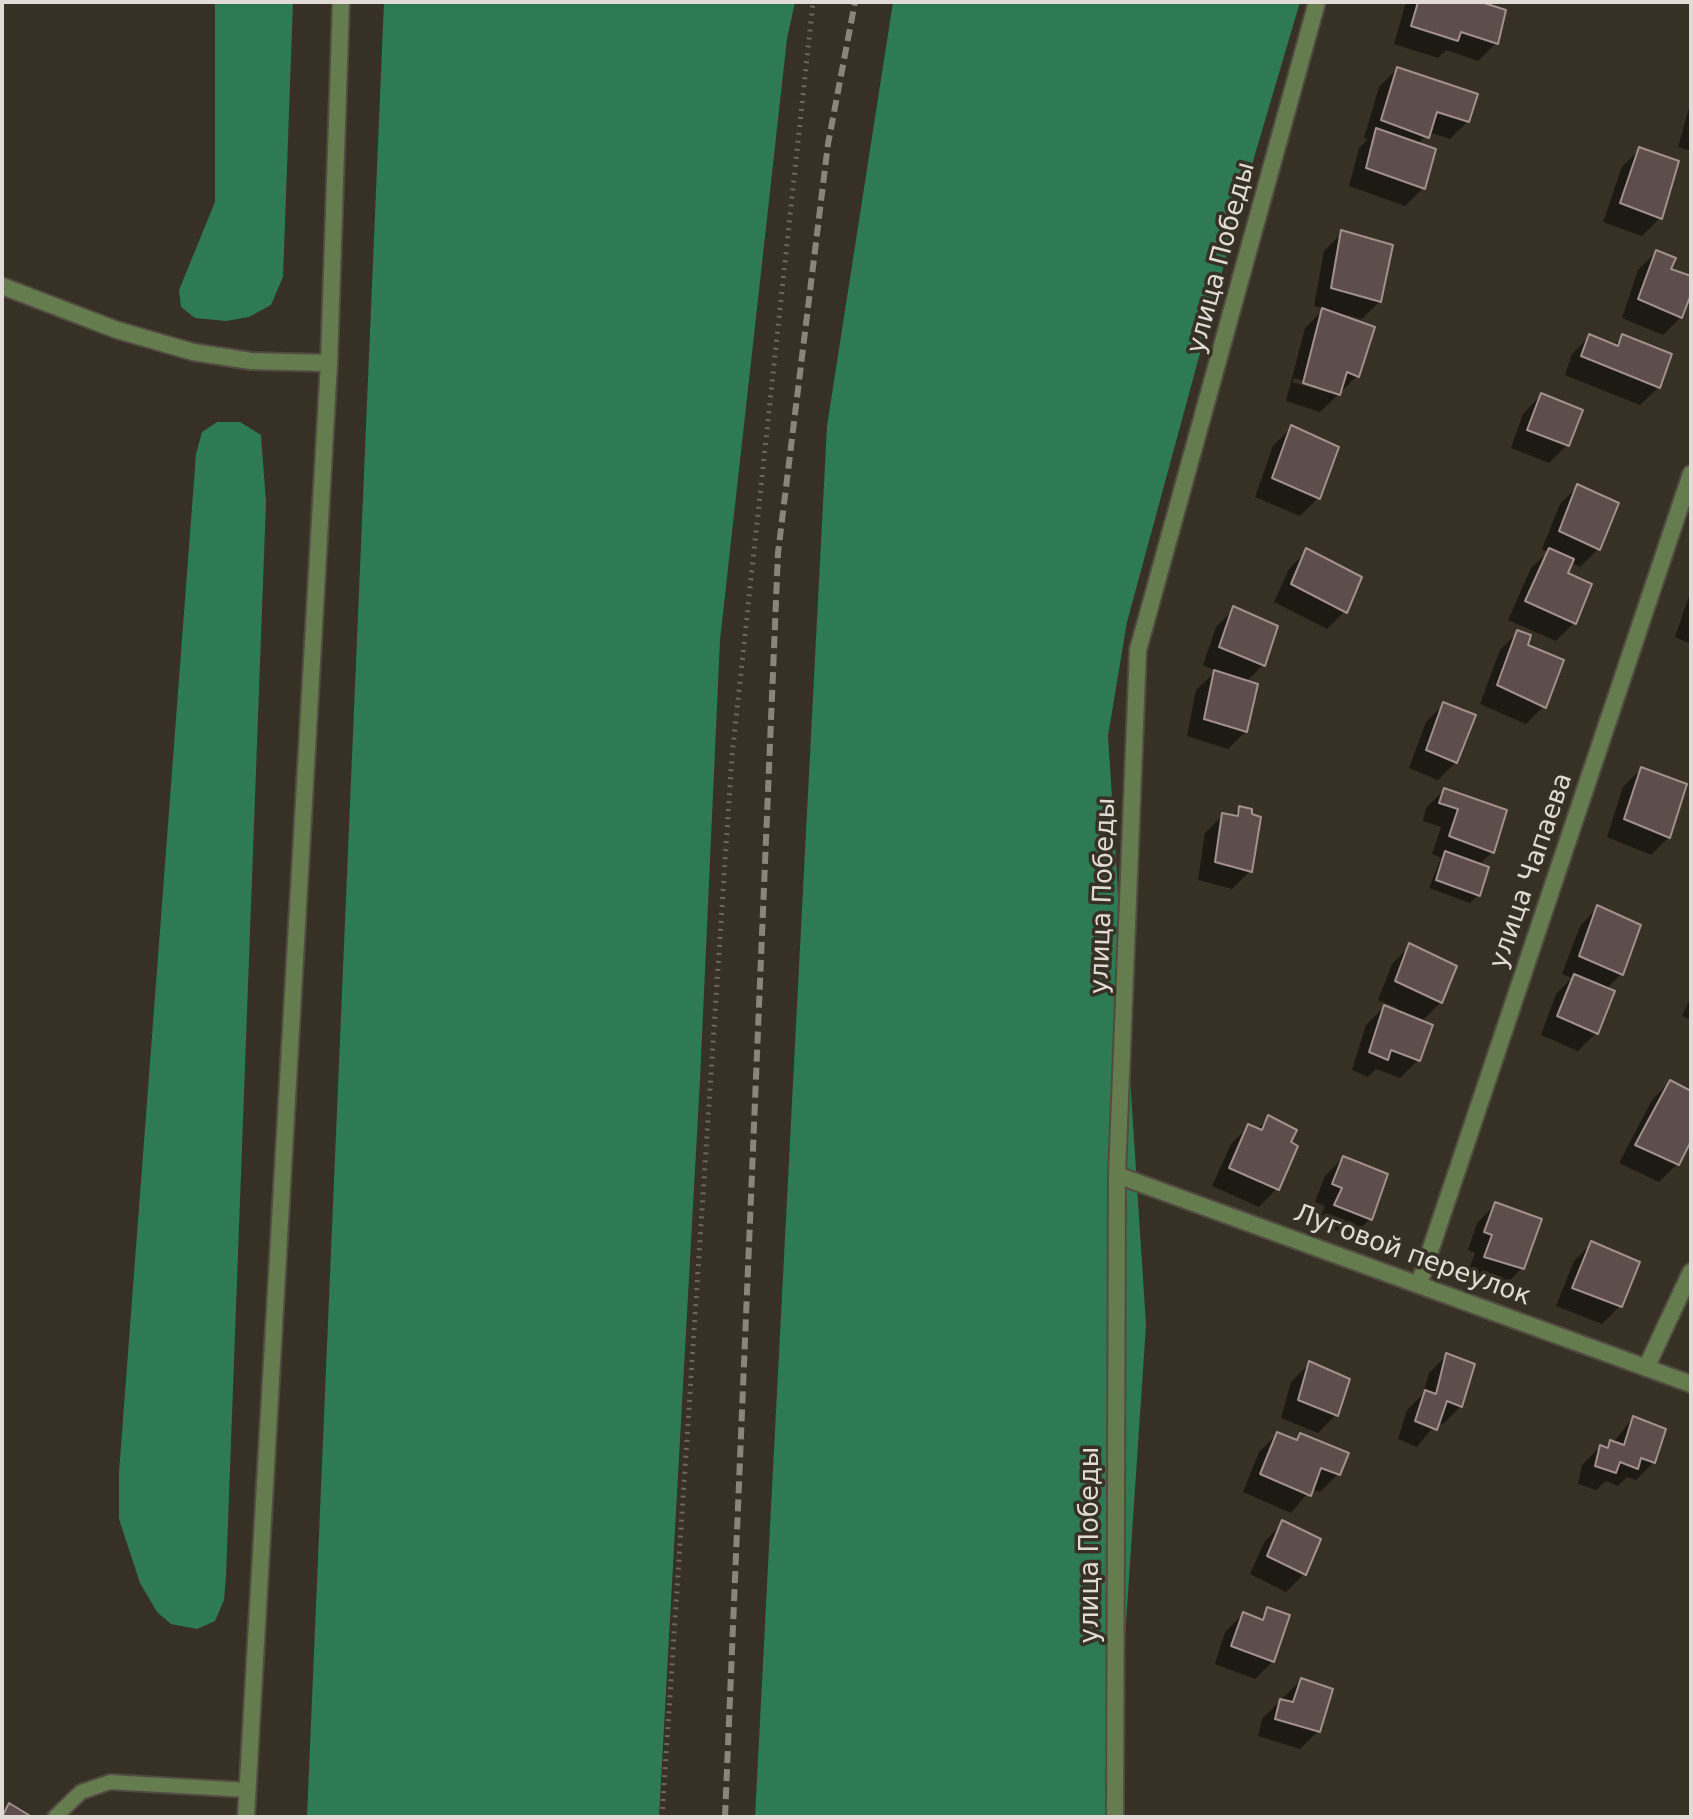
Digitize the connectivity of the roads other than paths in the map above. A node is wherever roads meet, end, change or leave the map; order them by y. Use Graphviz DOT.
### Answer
graph roads {
  1 [pos="341,2"];
  2 [pos="1317,2"];
  3 [pos="2,286"];
  4 [pos="329,363"];
  5 [pos="1691,474"];
  6 [pos="1117,1175"];
  7 [pos="1691,1272"];
  8 [pos="1419,1284"];
  9 [pos="1646,1368"];
  10 [pos="1691,1384"];
  11 [pos="247,1790"];
  12 [pos="55,1817"];
  13 [pos="246,1817"];
  14 [pos="1115,1817"];
  1 -- 4 [label="street"];
  2 -- 6 [label="street, улица Победы"];
  3 -- 4 [label="street"];
  4 -- 11 [label="street"];
  5 -- 8 [label="street, улица Чапаева"];
  6 -- 8 [label="street, Луговой переулок"];
  6 -- 14 [label="street, улица Победы"];
  7 -- 9 [label="street"];
  8 -- 9 [label="street, Луговой переулок"];
  9 -- 10 [label="street, Луговой переулок"];
  11 -- 12 [label="lane"];
  11 -- 13 [label="street"];
}
